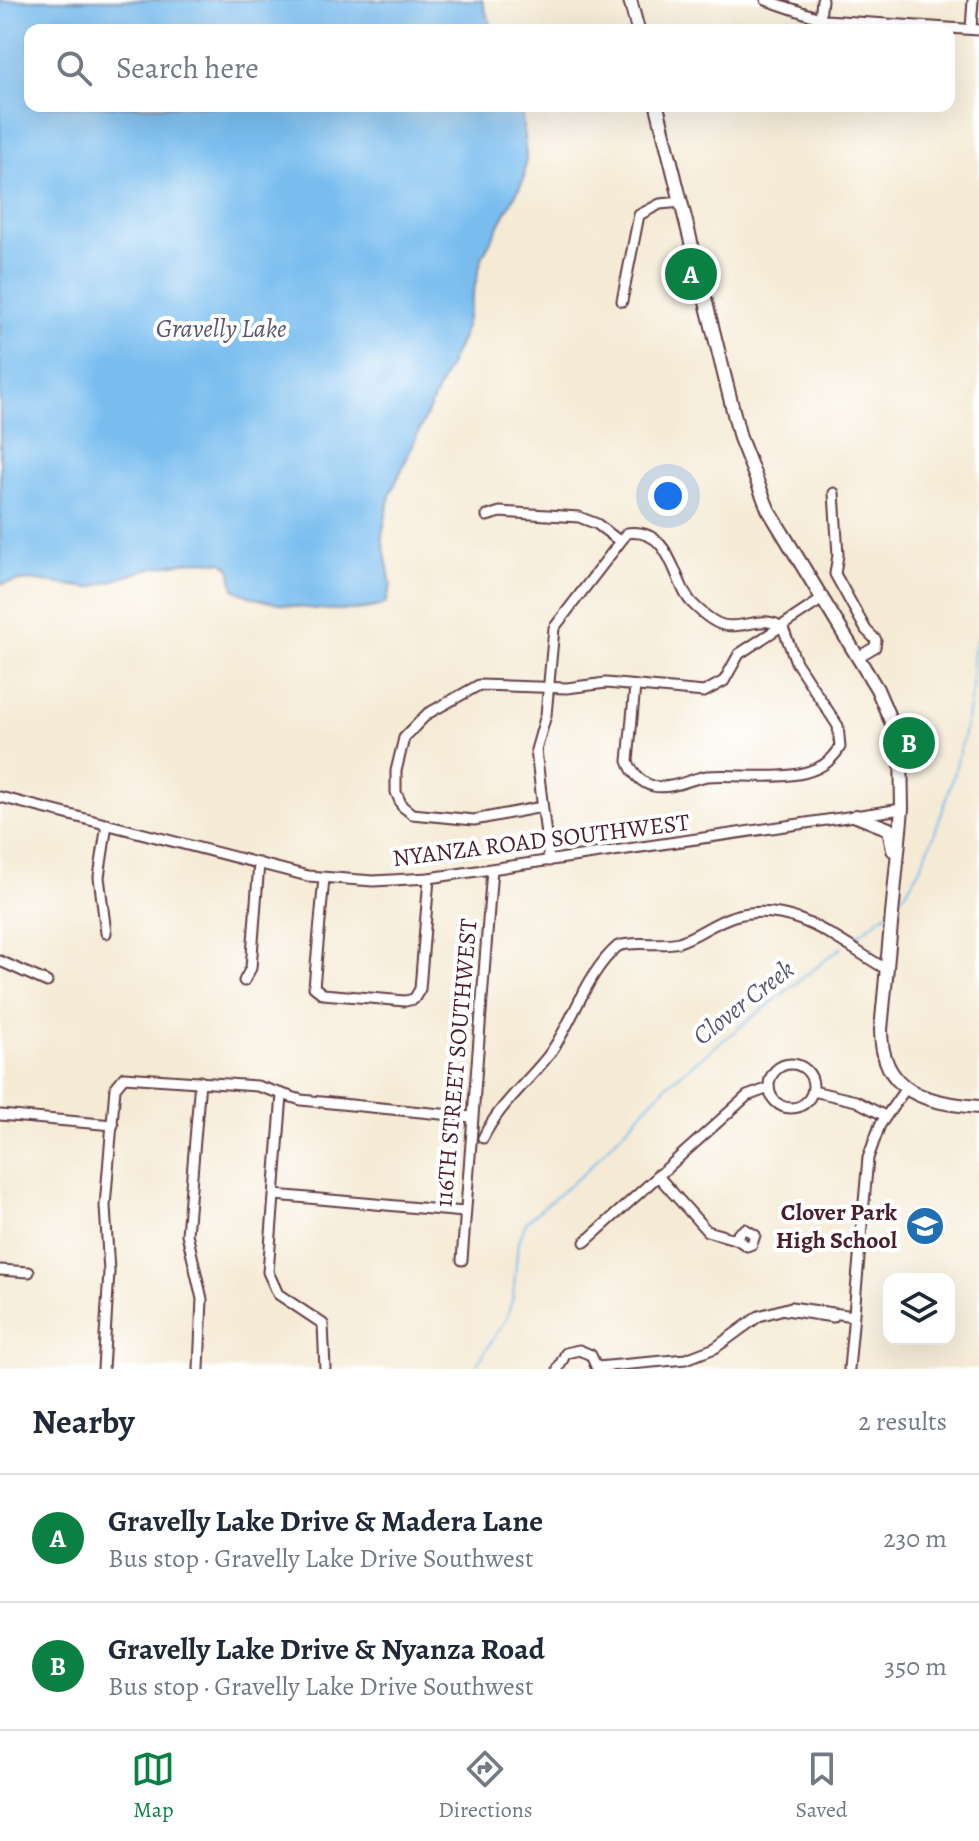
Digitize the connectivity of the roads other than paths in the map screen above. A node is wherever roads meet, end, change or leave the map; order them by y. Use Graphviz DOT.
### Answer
graph roads {
  1 [pos="632,0"];
  2 [pos="766,0"];
  3 [pos="822,0"];
  4 [pos="973,0"];
  5 [pos="820,18"];
  6 [pos="637,24"];
  7 [pos="898,24"];
  8 [pos="955,28"];
  9 [pos="975,30"];
  10 [pos="659,112"];
  11 [pos="682,202"];
  12 [pos="622,301"];
  13 [pos="834,493"];
  14 [pos="487,516"];
  15 [pos="618,540"];
  16 [pos="821,600"];
  17 [pos="783,628"];
  18 [pos="858,657"];
  19 [pos="635,686"];
  20 [pos="548,688"];
  21 [pos="0,797"];
  22 [pos="542,807"];
  23 [pos="902,809"];
  24 [pos="856,816"];
  25 [pos="107,824"];
  26 [pos="549,861"];
  27 [pos="259,863"];
  28 [pos="492,869"];
  29 [pos="324,878"];
  30 [pos="429,878"];
  31 [pos="896,881"];
  32 [pos="106,933"];
  33 [pos="0,961"];
  34 [pos="886,969"];
  35 [pos="244,981"];
  36 [pos="47,982"];
  37 [pos="200,1081"];
  38 [pos="769,1088"];
  39 [pos="906,1088"];
  40 [pos="813,1091"];
  41 [pos="282,1095"];
  42 [pos="979,1107"];
  43 [pos="0,1115"];
  44 [pos="885,1116"];
  45 [pos="471,1117"];
  46 [pos="113,1125"];
  47 [pos="483,1138"];
  48 [pos="657,1175"];
  49 [pos="275,1195"];
  50 [pos="464,1212"];
  51 [pos="738,1240"];
  52 [pos="585,1242"];
  53 [pos="462,1260"];
  54 [pos="0,1270"];
  55 [pos="29,1272"];
  56 [pos="853,1316"];
  57 [pos="597,1368"];
  58 [pos="103,1369"];
  59 [pos="199,1369"];
  60 [pos="325,1369"];
  61 [pos="558,1369"];
  62 [pos="849,1369"];
  1 -- 6 [label="main road"];
  2 -- 5 [label="street"];
  3 -- 5 [label="street"];
  4 -- 9 [label="street"];
  5 -- 7 [label="street"];
  8 -- 9 [label="street"];
  10 -- 11 [label="main road"];
  11 -- 12 [label="street"];
  11 -- 16 [label="main road"];
  13 -- 18 [label="street"];
  14 -- 15 [label="street"];
  15 -- 17 [label="street"];
  15 -- 20 [label="street"];
  16 -- 17 [label="street"];
  16 -- 18 [label="main road"];
  17 -- 19 [label="street"];
  17 -- 19 [label="street"];
  18 -- 23 [label="main road"];
  19 -- 20 [label="street"];
  20 -- 22 [label="street"];
  20 -- 22 [label="street"];
  21 -- 25 [label="street, NYANZA ROAD SOUTHWEST"];
  22 -- 26 [label="street"];
  23 -- 24 [label="street, NYANZA ROAD SOUTHWEST"];
  23 -- 31 [label="main road"];
  24 -- 26 [label="street, NYANZA ROAD SOUTHWEST"];
  24 -- 31 [label="main road"];
  25 -- 27 [label="street, NYANZA ROAD SOUTHWEST"];
  25 -- 32 [label="street"];
  26 -- 28 [label="street, NYANZA ROAD SOUTHWEST"];
  27 -- 29 [label="street, NYANZA ROAD SOUTHWEST"];
  27 -- 35 [label="street"];
  28 -- 30 [label="street, NYANZA ROAD SOUTHWEST"];
  28 -- 45 [label="street, 116TH STREET SOUTHWEST"];
  29 -- 30 [label="street, NYANZA ROAD SOUTHWEST"];
  29 -- 30 [label="street"];
  31 -- 34 [label="main road"];
  33 -- 36 [label="street"];
  34 -- 39 [label="main road"];
  34 -- 47 [label="street"];
  37 -- 41 [label="street"];
  37 -- 46 [label="street"];
  37 -- 59 [label="street"];
  38 -- 40 [label="street"];
  38 -- 40 [label="street"];
  38 -- 48 [label="street"];
  39 -- 42 [label="main road"];
  39 -- 44 [label="street"];
  40 -- 44 [label="street"];
  41 -- 45 [label="street"];
  41 -- 49 [label="street"];
  43 -- 46 [label="street"];
  44 -- 56 [label="street"];
  45 -- 50 [label="street, 116TH STREET SOUTHWEST"];
  46 -- 58 [label="street"];
  48 -- 51 [label="street"];
  48 -- 52 [label="street"];
  49 -- 50 [label="street"];
  49 -- 60 [label="street"];
  50 -- 53 [label="street, 116TH STREET SOUTHWEST"];
  54 -- 55 [label="street"];
  56 -- 57 [label="street"];
  56 -- 62 [label="street"];
  57 -- 61 [label="street"];
}
